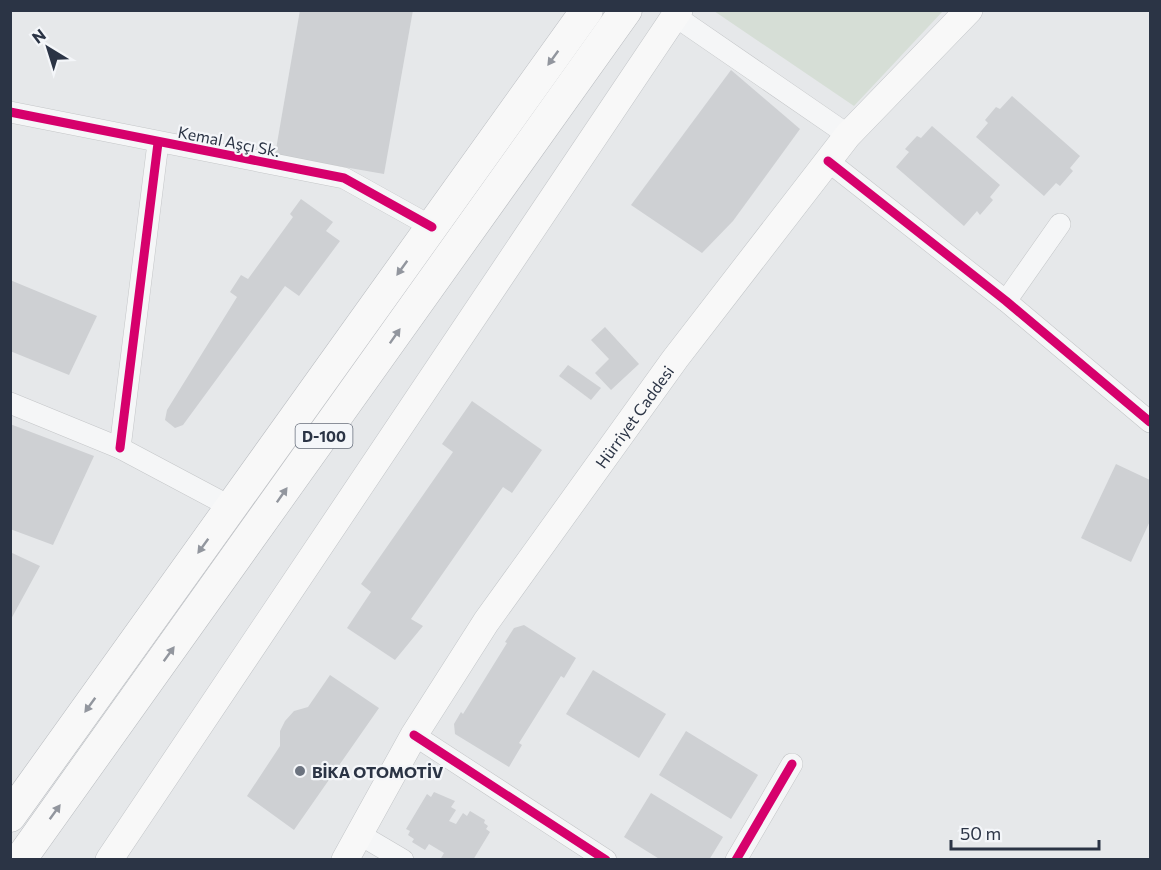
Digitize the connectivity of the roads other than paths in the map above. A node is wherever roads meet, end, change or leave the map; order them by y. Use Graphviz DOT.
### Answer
graph roads {
  1 [pos="587,10"];
  2 [pos="626,10"];
  3 [pos="969,10"];
  4 [pos="677,13"];
  5 [pos="10,112"];
  6 [pos="849,135"];
  7 [pos="158,143"];
  8 [pos="828,161"];
  9 [pos="1060,225"];
  10 [pos="432,227"];
  11 [pos="1006,301"];
  12 [pos="10,404"];
  13 [pos="1150,422"];
  14 [pos="120,448"];
  15 [pos="231,507"];
  16 [pos="414,735"];
  17 [pos="792,764"];
  18 [pos="10,816"];
  19 [pos="359,834"];
  20 [pos="20,860"];
  21 [pos="109,860"];
  22 [pos="345,860"];
  23 [pos="403,860"];
  24 [pos="606,860"];
  25 [pos="736,860"];
  1 -- 10 [label="highway, D-100, one-way"];
  20 -- 2 [label="highway, D-100, one-way"];
  3 -- 6 [label="main road, Hürriyet Caddesi"];
  4 -- 6 [label="street"];
  4 -- 21 [label="main road"];
  5 -- 7 [label="street, Kemal Aşçı Sk."];
  6 -- 8 [label="main road, Hürriyet Caddesi"];
  7 -- 10 [label="street, Kemal Aşçı Sk."];
  7 -- 14 [label="street"];
  8 -- 11 [label="street"];
  8 -- 16 [label="main road, Hürriyet Caddesi"];
  9 -- 11 [label="street"];
  10 -- 15 [label="highway, D-100, one-way"];
  11 -- 13 [label="street"];
  12 -- 14 [label="street"];
  14 -- 15 [label="street"];
  15 -- 18 [label="highway, D-100, one-way"];
  16 -- 19 [label="main road, Hürriyet Caddesi"];
  16 -- 24 [label="street"];
  17 -- 25 [label="street"];
  19 -- 22 [label="main road, Hürriyet Caddesi"];
  19 -- 23 [label="street"];
}
